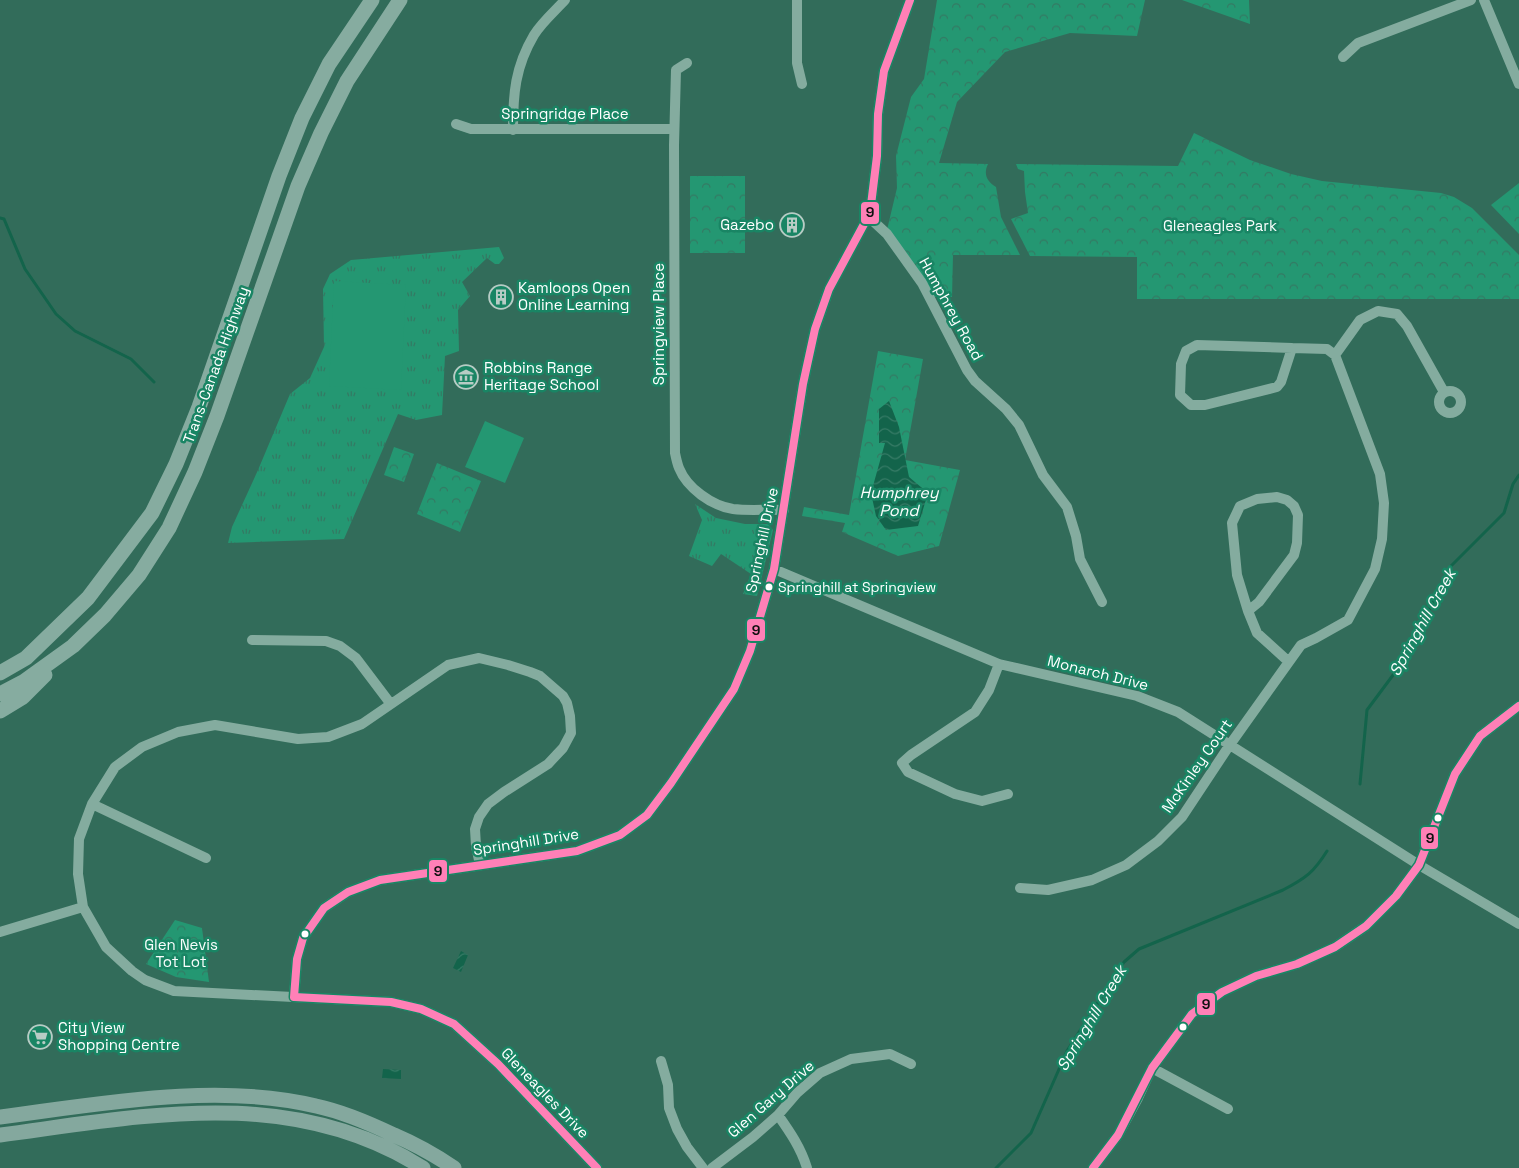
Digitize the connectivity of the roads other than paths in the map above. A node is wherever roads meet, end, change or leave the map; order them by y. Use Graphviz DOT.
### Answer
graph roads {
  1 [pos="372,0"];
  2 [pos="400,0"];
  3 [pos="566,0"];
  4 [pos="797,0"];
  5 [pos="910,0"];
  6 [pos="1471,0"];
  7 [pos="1484,0"];
  8 [pos="1343,57"];
  9 [pos="687,63"];
  10 [pos="802,84"];
  11 [pos="1519,84"];
  12 [pos="456,124"];
  13 [pos="674,129"];
  14 [pos="513,130"];
  15 [pos="870,213"];
  16 [pos="1292,348"];
  17 [pos="1335,355"];
  18 [pos="1444,392"];
  19 [pos="784,510"];
  20 [pos="774,569"];
  21 [pos="1102,602"];
  22 [pos="1248,611"];
  23 [pos="252,640"];
  24 [pos="74,646"];
  25 [pos="1289,662"];
  26 [pos="999,664"];
  27 [pos="0,673"];
  28 [pos="0,694"];
  29 [pos="390,703"];
  30 [pos="1519,706"];
  31 [pos="0,712"];
  32 [pos="1229,746"];
  33 [pos="1008,794"];
  34 [pos="92,804"];
  35 [pos="206,858"];
  36 [pos="480,865"];
  37 [pos="1419,865"];
  38 [pos="1020,888"];
  39 [pos="83,907"];
  40 [pos="1519,924"];
  41 [pos="0,932"];
  42 [pos="294,997"];
  43 [pos="661,1061"];
  44 [pos="911,1064"];
  45 [pos="1152,1068"];
  46 [pos="1228,1108"];
  47 [pos="778,1115"];
  48 [pos="0,1117"];
  49 [pos="0,1135"];
  50 [pos="423,1168"];
  51 [pos="454,1168"];
  52 [pos="597,1168"];
  53 [pos="703,1168"];
  54 [pos="712,1168"];
  55 [pos="807,1168"];
  56 [pos="1093,1168"];
  1 -- 27 [label="highway, Trans-Canada Highway"];
  2 -- 24 [label="highway, Trans-Canada Highway"];
  3 -- 14 [label="street"];
  4 -- 10 [label="street"];
  5 -- 15 [label="street, Springhill Drive"];
  6 -- 8 [label="street"];
  7 -- 11 [label="street"];
  9 -- 13 [label="street, Springview Place"];
  12 -- 14 [label="street, Springridge Place"];
  13 -- 14 [label="street, Springridge Place"];
  13 -- 19 [label="street, Springview Place"];
  15 -- 19 [label="street, Springhill Drive"];
  15 -- 21 [label="street, Humphrey Road"];
  16 -- 16 [label="street"];
  16 -- 17 [label="street"];
  17 -- 18 [label="street"];
  17 -- 25 [label="street, McKinley Court"];
  19 -- 20 [label="street, Springhill Drive"];
  20 -- 26 [label="street, Monarch Drive"];
  20 -- 36 [label="street, Springhill Drive"];
  22 -- 22 [label="street"];
  22 -- 25 [label="street"];
  23 -- 29 [label="street"];
  24 -- 28 [label="highway, Trans-Canada Highway"];
  24 -- 31 [label="highway"];
  25 -- 32 [label="street, McKinley Court"];
  26 -- 32 [label="street, Monarch Drive"];
  26 -- 33 [label="street"];
  29 -- 34 [label="street, Gleneagles Drive"];
  29 -- 36 [label="street, Gleneagles Drive"];
  30 -- 37 [label="street"];
  32 -- 37 [label="street, Monarch Drive"];
  32 -- 38 [label="street, McKinley Court"];
  34 -- 35 [label="street"];
  34 -- 39 [label="street, Gleneagles Drive"];
  36 -- 42 [label="street, Springhill Drive"];
  37 -- 40 [label="street, Monarch Drive"];
  37 -- 45 [label="street"];
  39 -- 41 [label="street"];
  39 -- 42 [label="street, Gleneagles Drive"];
  42 -- 52 [label="street, Gleneagles Drive"];
  43 -- 53 [label="street"];
  44 -- 47 [label="street, Glen Gary Drive"];
  45 -- 46 [label="street"];
  45 -- 56 [label="street"];
  47 -- 54 [label="street, Glen Gary Drive"];
  47 -- 55 [label="street"];
  48 -- 51 [label="main road"];
  49 -- 50 [label="main road"];
}
